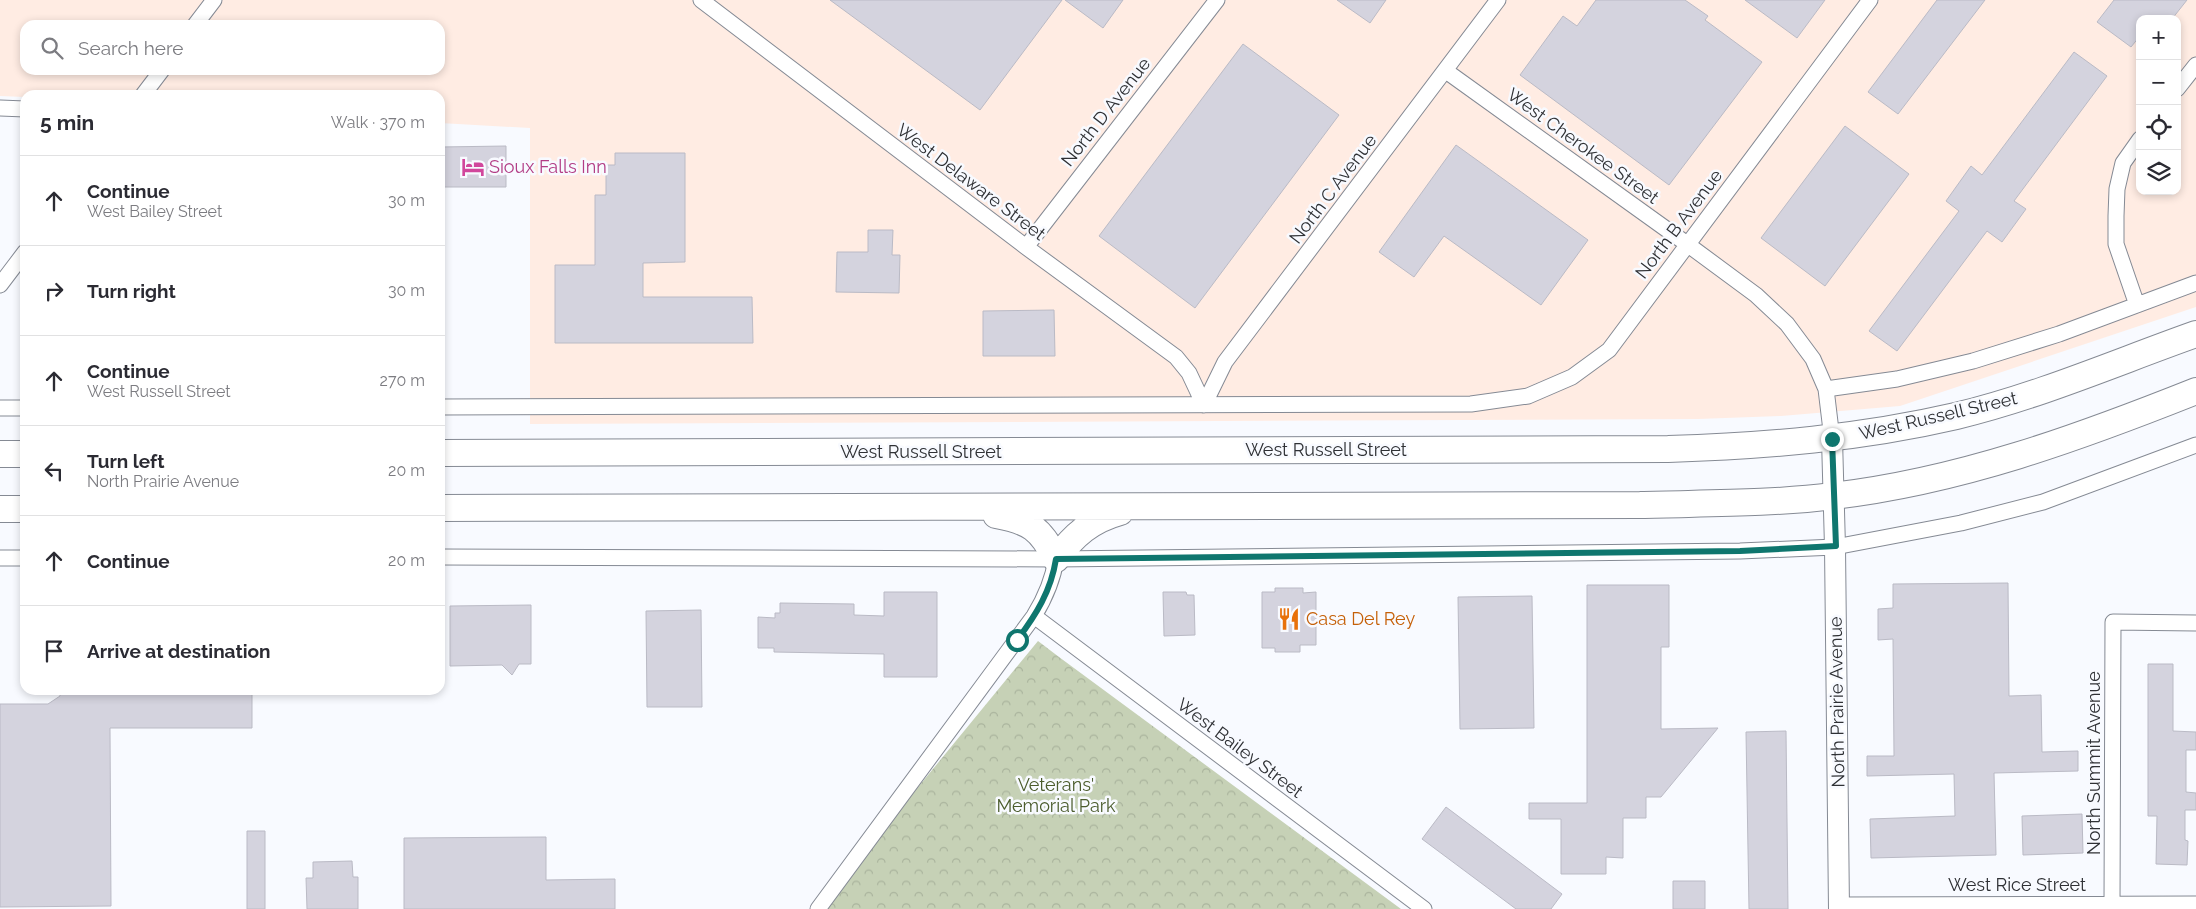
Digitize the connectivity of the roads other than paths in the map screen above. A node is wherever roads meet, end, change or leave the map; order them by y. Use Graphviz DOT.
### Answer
graph roads {
  1 [pos="214,0"];
  2 [pos="701,0"];
  3 [pos="1217,0"];
  4 [pos="1498,0"];
  5 [pos="1870,0"];
  6 [pos="199,20"];
  7 [pos="2196,64"];
  8 [pos="1446,71"];
  9 [pos="158,75"];
  10 [pos="2181,84"];
  11 [pos="147,90"];
  12 [pos="0,108"];
  13 [pos="20,110"];
  14 [pos="2136,145"];
  15 [pos="1687,244"];
  16 [pos="1026,247"];
  17 [pos="20,258"];
  18 [pos="2196,283"];
  19 [pos="0,284"];
  20 [pos="2137,305"];
  21 [pos="2196,334"];
  22 [pos="1826,389"];
  23 [pos="2196,391"];
  24 [pos="1204,405"];
  25 [pos="445,406"];
  26 [pos="0,408"];
  27 [pos="20,408"];
  28 [pos="1832,439"];
  29 [pos="2196,445"];
  30 [pos="445,453"];
  31 [pos="0,454"];
  32 [pos="20,454"];
  33 [pos="1834,496"];
  34 [pos="1153,506"];
  35 [pos="915,507"];
  36 [pos="445,508"];
  37 [pos="0,509"];
  38 [pos="20,509"];
  39 [pos="1836,546"];
  40 [pos="445,557"];
  41 [pos="0,558"];
  42 [pos="20,558"];
  43 [pos="1056,559"];
  44 [pos="1034,616"];
  45 [pos="2196,623"];
  46 [pos="2112,904"];
  47 [pos="2196,904"];
  48 [pos="1839,907"];
  49 [pos="818,909"];
  50 [pos="1424,909"];
  1 -- 6 [label="street"];
  2 -- 16 [label="street, West Delaware Street"];
  3 -- 16 [label="street, North D Avenue"];
  4 -- 8 [label="street, North C Avenue"];
  5 -- 15 [label="street, North B Avenue"];
  7 -- 10 [label="street"];
  8 -- 15 [label="street, West Cherokee Street"];
  8 -- 24 [label="street, North C Avenue"];
  9 -- 11 [label="street"];
  12 -- 13 [label="street"];
  14 -- 20 [label="street"];
  15 -- 22 [label="street, West Cherokee Street"];
  15 -- 24 [label="street, North B Avenue"];
  16 -- 24 [label="street, West Delaware Street"];
  17 -- 19 [label="street"];
  18 -- 20 [label="street"];
  20 -- 22 [label="street"];
  21 -- 28 [label="highway, West Russell Street"];
  22 -- 28 [label="street, West Cherokee Street"];
  23 -- 33 [label="highway"];
  24 -- 25 [label="street"];
  26 -- 27 [label="street"];
  28 -- 30 [label="highway, West Russell Street"];
  28 -- 33 [label="street, North Prairie Avenue"];
  29 -- 39 [label="street"];
  31 -- 32 [label="highway"];
  33 -- 34 [label="highway"];
  33 -- 39 [label="street, North Prairie Avenue"];
  34 -- 35 [label="highway"];
  34 -- 43 [label="highway"];
  35 -- 36 [label="highway"];
  35 -- 43 [label="highway"];
  37 -- 38 [label="highway"];
  39 -- 43 [label="street"];
  39 -- 48 [label="street, North Prairie Avenue"];
  40 -- 43 [label="street"];
  41 -- 42 [label="street"];
  43 -- 44 [label="street"];
  44 -- 49 [label="street"];
  44 -- 50 [label="street, West Bailey Street"];
  45 -- 46 [label="street, North Summit Avenue"];
  46 -- 47 [label="street, West Rice Street"];
  46 -- 48 [label="street, West Rice Street"];
}
